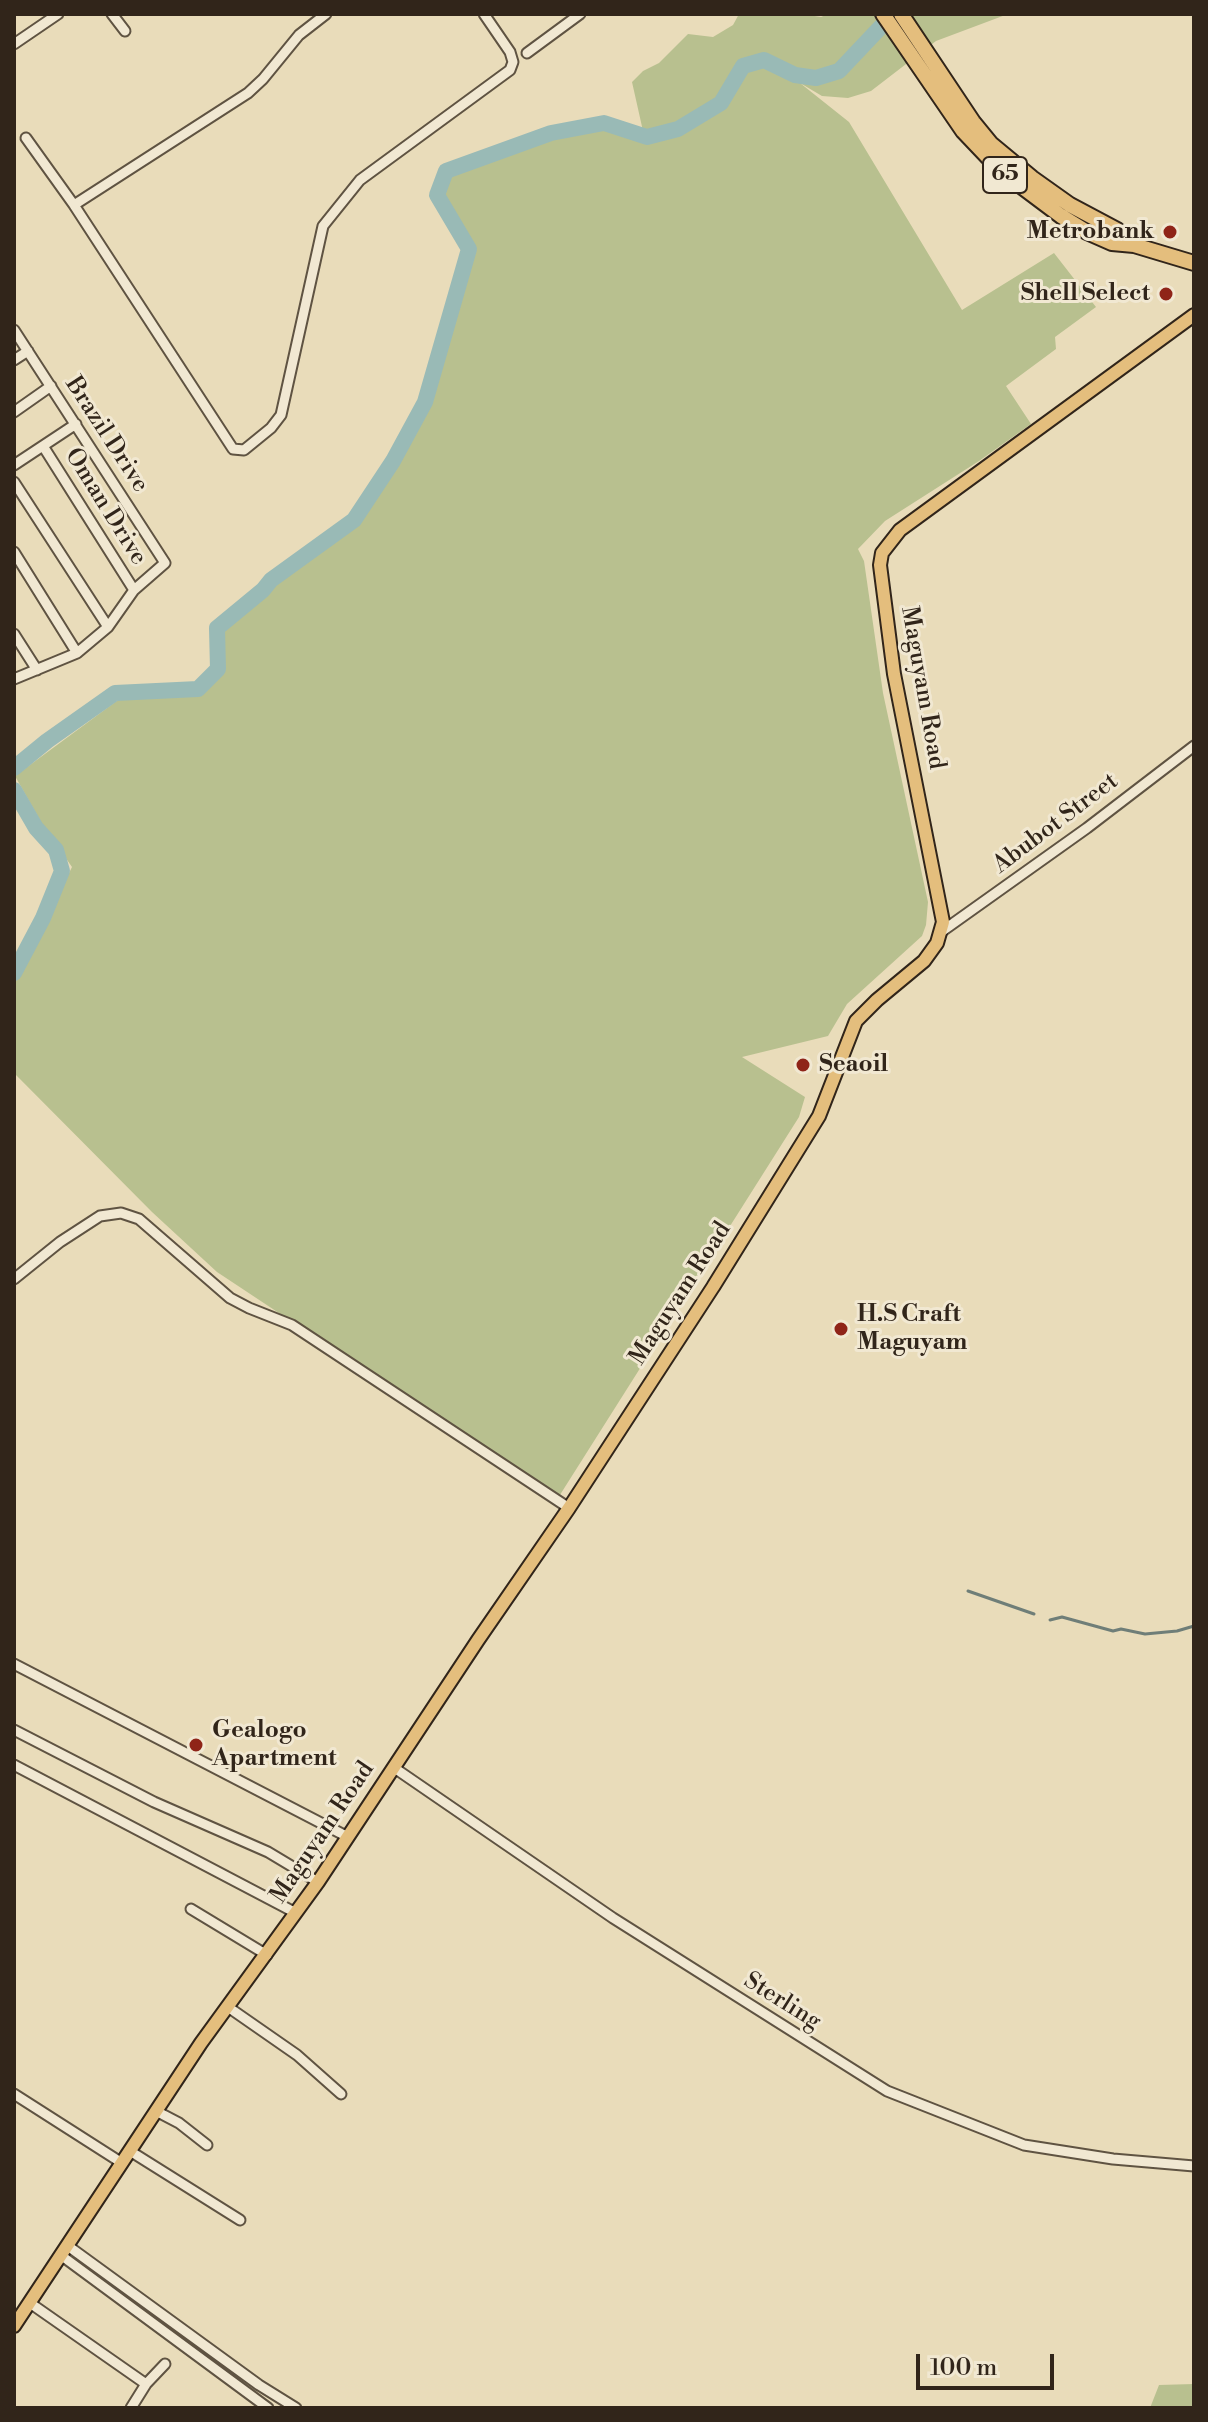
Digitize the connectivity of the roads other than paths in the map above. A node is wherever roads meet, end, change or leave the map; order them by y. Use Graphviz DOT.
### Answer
graph roads {
  1 [pos="58,14"];
  2 [pos="326,14"];
  3 [pos="484,14"];
  4 [pos="580,14"];
  5 [pos="883,14"];
  6 [pos="901,14"];
  7 [pos="117,15"];
  8 [pos="125,31"];
  9 [pos="14,44"];
  10 [pos="527,53"];
  11 [pos="918,53"];
  12 [pos="26,138"];
  13 [pos="74,205"];
  14 [pos="1194,263"];
  15 [pos="1194,315"];
  16 [pos="14,330"];
  17 [pos="28,351"];
  18 [pos="14,360"];
  19 [pos="51,386"];
  20 [pos="14,412"];
  21 [pos="76,424"];
  22 [pos="43,446"];
  23 [pos="14,465"];
  24 [pos="14,482"];
  25 [pos="14,552"];
  26 [pos="134,590"];
  27 [pos="108,627"];
  28 [pos="14,634"];
  29 [pos="77,653"];
  30 [pos="37,670"];
  31 [pos="14,679"];
  32 [pos="1194,746"];
  33 [pos="941,932"];
  34 [pos="14,1279"];
  35 [pos="569,1508"];
  36 [pos="14,1664"];
  37 [pos="14,1730"];
  38 [pos="14,1765"];
  39 [pos="393,1767"];
  40 [pos="348,1837"];
  41 [pos="318,1882"];
  42 [pos="191,1909"];
  43 [pos="296,1913"];
  44 [pos="267,1955"];
  45 [pos="228,2007"];
  46 [pos="14,2094"];
  47 [pos="341,2094"];
  48 [pos="156,2111"];
  49 [pos="207,2145"];
  50 [pos="130,2151"];
  51 [pos="122,2163"];
  52 [pos="1194,2166"];
  53 [pos="240,2220"];
  54 [pos="65,2251"];
  55 [pos="30,2303"];
  56 [pos="14,2326"];
  57 [pos="191,2335"];
  58 [pos="183,2346"];
  59 [pos="165,2364"];
  60 [pos="146,2384"];
  61 [pos="259,2385"];
  62 [pos="251,2395"];
  63 [pos="131,2408"];
  64 [pos="268,2408"];
  65 [pos="296,2408"];
  1 -- 9 [label="street"];
  2 -- 13 [label="street"];
  3 -- 13 [label="street"];
  4 -- 10 [label="street"];
  5 -- 11 [label="highway, 65"];
  6 -- 11 [label="highway, 65"];
  7 -- 8 [label="street"];
  11 -- 14 [label="highway, 65"];
  12 -- 13 [label="street"];
  15 -- 33 [label="main road, Maguyam Road"];
  16 -- 17 [label="street, Brazil Drive"];
  17 -- 18 [label="street"];
  17 -- 19 [label="street, Brazil Drive"];
  19 -- 20 [label="street"];
  19 -- 21 [label="street, Brazil Drive"];
  21 -- 22 [label="street"];
  21 -- 26 [label="street, Brazil Drive"];
  22 -- 23 [label="street"];
  22 -- 26 [label="street, Oman Drive"];
  24 -- 27 [label="street"];
  25 -- 29 [label="street"];
  26 -- 27 [label="street"];
  27 -- 29 [label="street"];
  28 -- 30 [label="street"];
  29 -- 30 [label="street"];
  30 -- 31 [label="street"];
  32 -- 33 [label="street, Abubot Street"];
  33 -- 35 [label="main road, Maguyam Road"];
  34 -- 35 [label="street"];
  35 -- 39 [label="main road, Maguyam Road"];
  36 -- 40 [label="street"];
  37 -- 41 [label="street"];
  38 -- 43 [label="street"];
  39 -- 40 [label="main road, Maguyam Road"];
  39 -- 52 [label="street, Sterling"];
  40 -- 41 [label="main road, Maguyam Road"];
  41 -- 43 [label="main road, Maguyam Road"];
  42 -- 44 [label="street"];
  43 -- 44 [label="main road, Maguyam Road"];
  44 -- 45 [label="main road, Maguyam Road"];
  45 -- 47 [label="street"];
  45 -- 48 [label="main road, Maguyam Road"];
  46 -- 51 [label="street"];
  48 -- 49 [label="street"];
  48 -- 50 [label="main road, Maguyam Road"];
  50 -- 51 [label="main road, Maguyam Road"];
  50 -- 53 [label="street"];
  51 -- 54 [label="main road, Maguyam Road"];
  54 -- 55 [label="main road, Maguyam Road"];
  54 -- 57 [label="street"];
  54 -- 58 [label="street"];
  55 -- 56 [label="main road, Maguyam Road"];
  55 -- 60 [label="street"];
  57 -- 58 [label="street"];
  57 -- 61 [label="street"];
  58 -- 62 [label="street"];
  59 -- 60 [label="street"];
  60 -- 63 [label="street"];
  61 -- 62 [label="street"];
  61 -- 65 [label="street"];
  62 -- 64 [label="street"];
}
